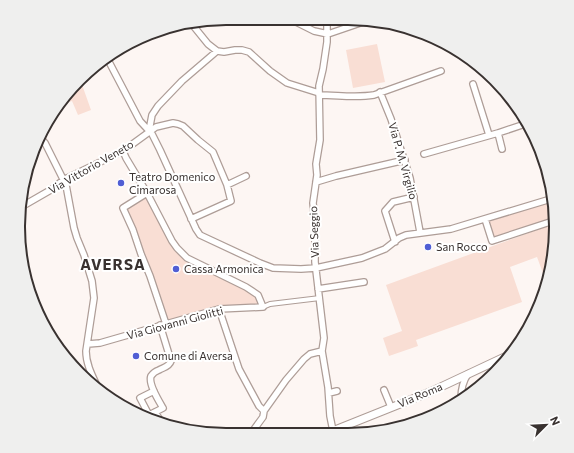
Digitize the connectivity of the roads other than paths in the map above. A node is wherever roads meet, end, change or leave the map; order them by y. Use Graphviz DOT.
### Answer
graph roads {
  1 [pos="302,25"];
  2 [pos="327,25"];
  3 [pos="354,25"];
  4 [pos="195,28"];
  5 [pos="328,34"];
  6 [pos="217,51"];
  7 [pos="110,63"];
  8 [pos="440,71"];
  9 [pos="473,84"];
  10 [pos="380,92"];
  11 [pos="319,94"];
  12 [pos="521,125"];
  13 [pos="150,131"];
  14 [pos="498,133"];
  15 [pos="489,135"];
  16 [pos="44,142"];
  17 [pos="502,149"];
  18 [pos="123,151"];
  19 [pos="424,154"];
  20 [pos="405,160"];
  21 [pos="246,176"];
  22 [pos="64,180"];
  23 [pos="316,182"];
  24 [pos="227,185"];
  25 [pos="146,193"];
  26 [pos="414,197"];
  27 [pos="547,200"];
  28 [pos="26,204"];
  29 [pos="191,219"];
  30 [pos="485,219"];
  31 [pos="549,222"];
  32 [pos="420,232"];
  33 [pos="395,242"];
  34 [pos="316,268"];
  35 [pos="364,282"];
  36 [pos="318,289"];
  37 [pos="320,298"];
  38 [pos="263,307"];
  39 [pos="219,310"];
  40 [pos="163,324"];
  41 [pos="88,344"];
  42 [pos="322,351"];
  43 [pos="499,359"];
  44 [pos="468,373"];
  45 [pos="93,377"];
  46 [pos="463,386"];
  47 [pos="384,390"];
  48 [pos="464,390"];
  49 [pos="154,391"];
  50 [pos="337,392"];
  51 [pos="461,392"];
  52 [pos="329,393"];
  53 [pos="392,407"];
  54 [pos="264,411"];
  55 [pos="148,412"];
  56 [pos="155,412"];
  57 [pos="151,414"];
  58 [pos="157,416"];
  59 [pos="255,428"];
  60 [pos="332,428"];
  61 [pos="340,428"];
  1 -- 5 [label="street"];
  2 -- 5 [label="street, Via Seggio"];
  3 -- 5 [label="street"];
  4 -- 6 [label="street"];
  5 -- 11 [label="street, Via Seggio"];
  6 -- 11 [label="street"];
  6 -- 13 [label="street"];
  7 -- 13 [label="street"];
  8 -- 10 [label="street"];
  9 -- 15 [label="street"];
  10 -- 11 [label="street"];
  10 -- 20 [label="street, Via P. M. Virgilio"];
  11 -- 23 [label="street, Via Seggio"];
  12 -- 14 [label="street"];
  13 -- 18 [label="street, Via Vittorio Veneto"];
  13 -- 24 [label="street, Via Vittorio Veneto"];
  13 -- 29 [label="street"];
  14 -- 15 [label="street"];
  14 -- 17 [label="street"];
  15 -- 19 [label="street"];
  16 -- 22 [label="street"];
  18 -- 22 [label="street, Via Vittorio Veneto"];
  18 -- 25 [label="street"];
  20 -- 23 [label="street"];
  20 -- 26 [label="street, Via P. M. Virgilio"];
  21 -- 24 [label="street"];
  22 -- 28 [label="street, Via Vittorio Veneto"];
  22 -- 41 [label="street"];
  23 -- 34 [label="street, Via Seggio"];
  24 -- 29 [label="street"];
  25 -- 38 [label="street"];
  25 -- 40 [label="street"];
  26 -- 32 [label="street, Via P. M. Virgilio"];
  26 -- 33 [label="street"];
  27 -- 30 [label="street"];
  29 -- 34 [label="street"];
  30 -- 31 [label="street"];
  30 -- 32 [label="street"];
  32 -- 33 [label="street"];
  33 -- 34 [label="street"];
  34 -- 36 [label="street, Via Seggio"];
  35 -- 36 [label="street"];
  36 -- 37 [label="street, Via Seggio"];
  37 -- 38 [label="street"];
  37 -- 42 [label="street, Via Seggio"];
  38 -- 39 [label="street, Via Giovanni Giolitti"];
  39 -- 40 [label="street, Via Giovanni Giolitti"];
  39 -- 54 [label="street"];
  40 -- 41 [label="street, Via Giovanni Giolitti"];
  40 -- 49 [label="street"];
  41 -- 45 [label="street"];
  42 -- 52 [label="street, Via Seggio"];
  42 -- 54 [label="street"];
  43 -- 44 [label="street, Via Roma"];
  44 -- 46 [label="street"];
  44 -- 53 [label="street, Via Roma"];
  46 -- 48 [label="street"];
  46 -- 51 [label="street"];
  47 -- 53 [label="street"];
  49 -- 55 [label="street"];
  49 -- 56 [label="street"];
  50 -- 52 [label="street"];
  52 -- 60 [label="street, Via Seggio"];
  53 -- 61 [label="street, Via Roma"];
  54 -- 59 [label="street"];
  56 -- 57 [label="street"];
  56 -- 58 [label="street"];
}
